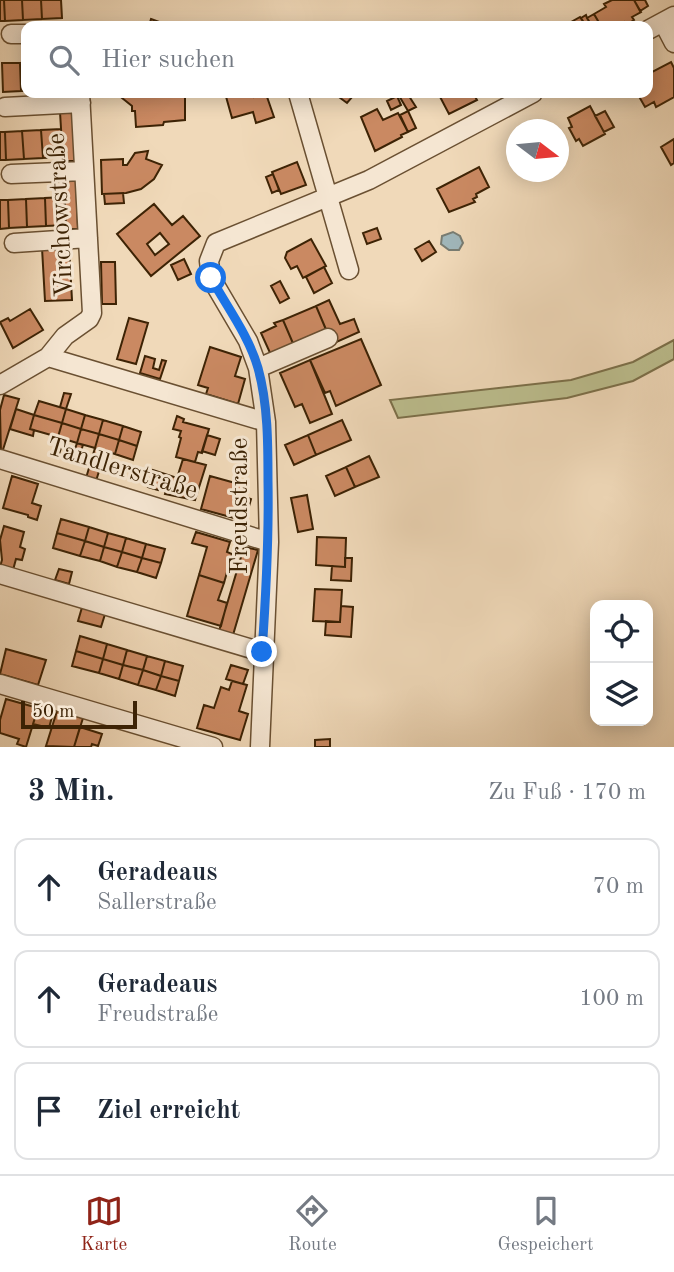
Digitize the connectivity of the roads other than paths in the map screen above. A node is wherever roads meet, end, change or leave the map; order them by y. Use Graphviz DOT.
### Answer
graph roads {
  1 [pos="661,23"];
  2 [pos="674,43"];
  3 [pos="81,98"];
  4 [pos="299,98"];
  5 [pos="524,98"];
  6 [pos="5,107"];
  7 [pos="84,171"];
  8 [pos="11,174"];
  9 [pos="327,196"];
  10 [pos="88,239"];
  11 [pos="14,243"];
  12 [pos="349,270"];
  13 [pos="328,338"];
  14 [pos="48,357"];
  15 [pos="258,368"];
  16 [pos="0,385"];
  17 [pos="267,422"];
  18 [pos="0,459"];
  19 [pos="269,542"];
  20 [pos="0,574"];
  21 [pos="262,652"];
  22 [pos="0,684"];
  23 [pos="213,747"];
  24 [pos="260,747"];
  1 -- 2 [label="street"];
  3 -- 6 [label="street"];
  3 -- 7 [label="street, Virchowstraße"];
  4 -- 9 [label="street"];
  5 -- 9 [label="street"];
  7 -- 8 [label="street"];
  7 -- 10 [label="street, Virchowstraße"];
  9 -- 12 [label="street"];
  9 -- 15 [label="street"];
  10 -- 11 [label="street"];
  10 -- 14 [label="street, Virchowstraße"];
  13 -- 15 [label="street"];
  14 -- 16 [label="street"];
  14 -- 17 [label="street, Freudstraße"];
  15 -- 17 [label="street"];
  17 -- 19 [label="street, Freudstraße"];
  18 -- 19 [label="street, Tandlerstraße"];
  19 -- 21 [label="street, Freudstraße"];
  20 -- 21 [label="street"];
  21 -- 24 [label="street, Freudstraße"];
  22 -- 23 [label="street"];
}
